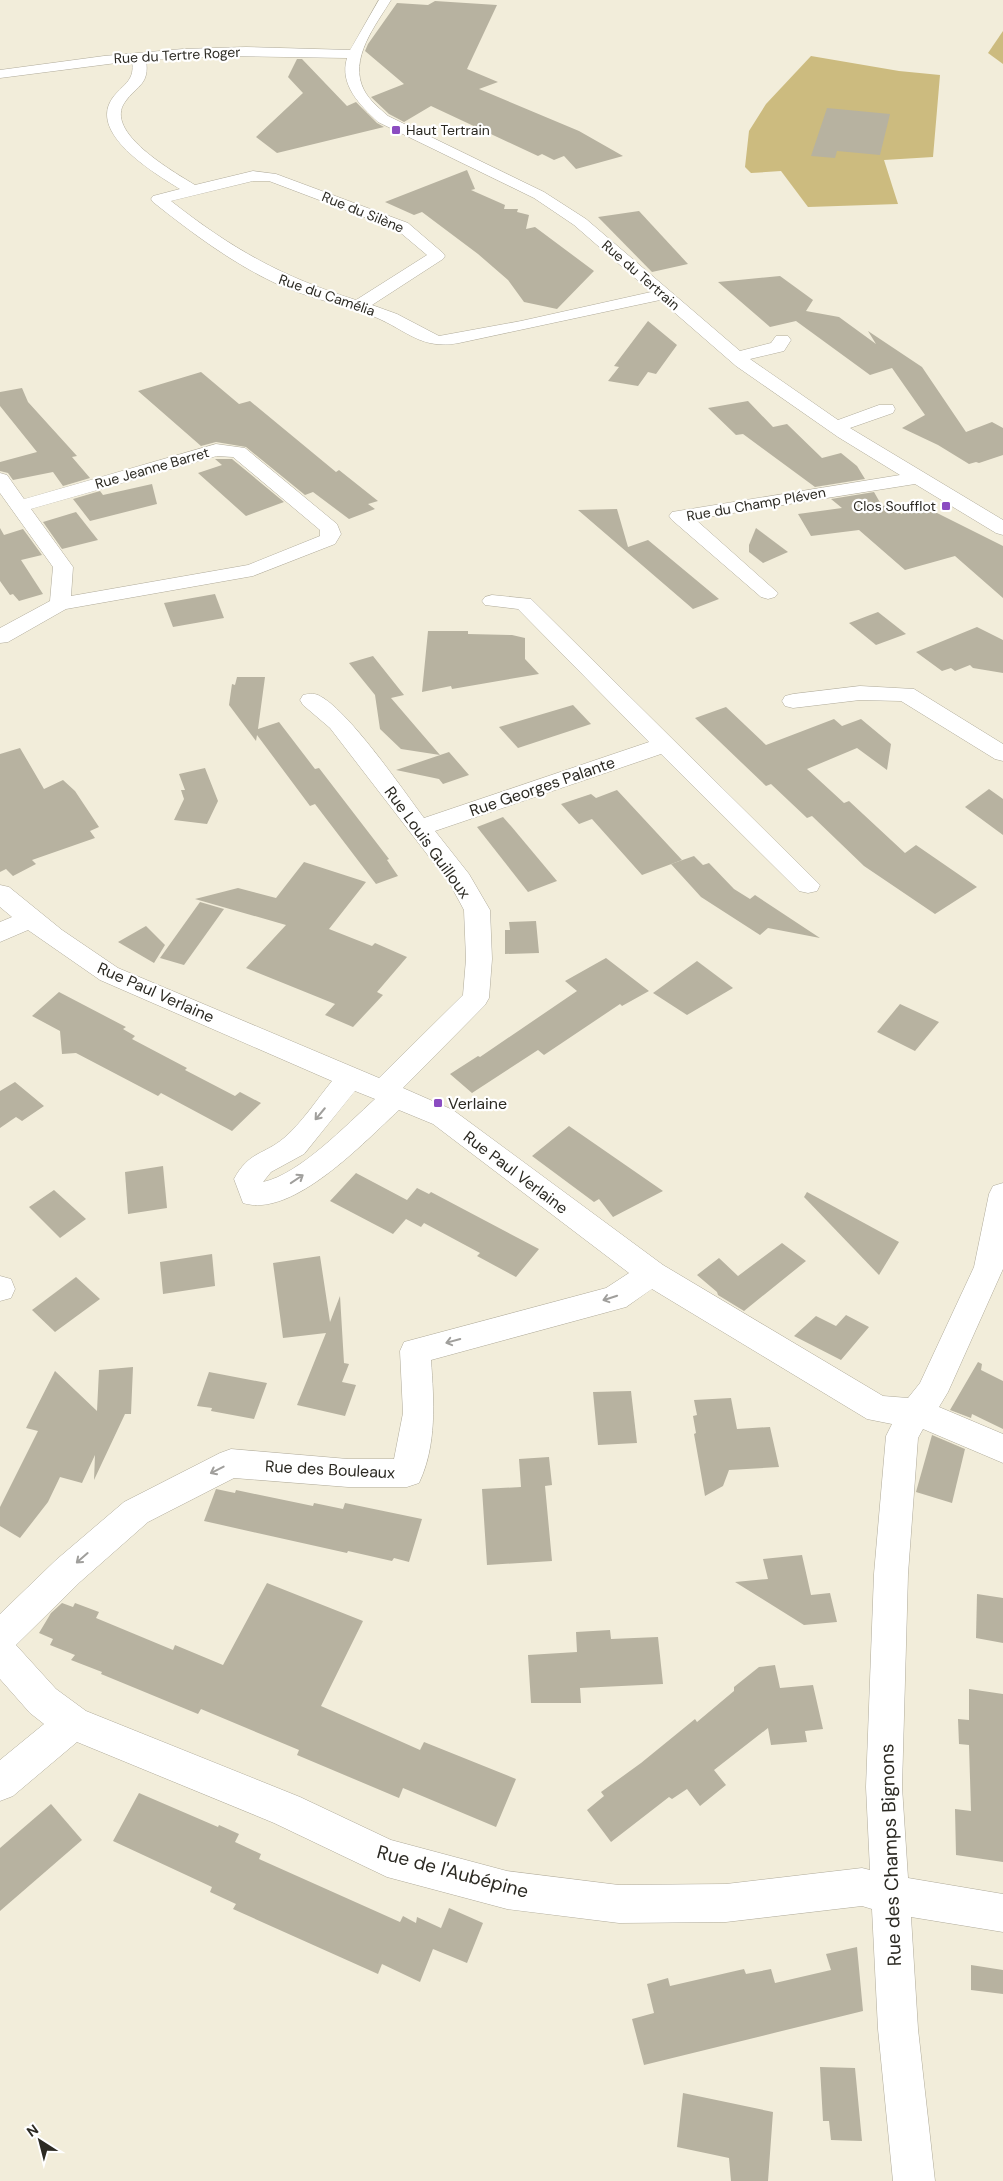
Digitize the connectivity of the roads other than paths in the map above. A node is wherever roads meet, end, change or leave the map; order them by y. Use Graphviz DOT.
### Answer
graph roads {
  1 [pos="386,0"];
  2 [pos="354,54"];
  3 [pos="138,56"];
  4 [pos="0,74"];
  5 [pos="192,190"];
  6 [pos="664,294"];
  7 [pos="360,305"];
  8 [pos="784,345"];
  9 [pos="736,357"];
  10 [pos="880,391"];
  11 [pos="836,427"];
  12 [pos="917,478"];
  13 [pos="0,479"];
  14 [pos="20,506"];
  15 [pos="1003,529"];
  16 [pos="768,593"];
  17 [pos="492,601"];
  18 [pos="60,604"];
  19 [pos="0,637"];
  20 [pos="311,700"];
  21 [pos="793,701"];
  22 [pos="664,745"];
  23 [pos="1003,754"];
  24 [pos="420,828"];
  25 [pos="808,885"];
  26 [pos="0,893"];
  27 [pos="28,919"];
  28 [pos="0,933"];
  29 [pos="351,1077"];
  30 [pos="389,1094"];
  31 [pos="1003,1194"];
  32 [pos="652,1274"];
  33 [pos="916,1412"];
  34 [pos="1003,1449"];
  35 [pos="0,1637"];
  36 [pos="0,1653"];
  37 [pos="73,1723"];
  38 [pos="0,1783"];
  39 [pos="890,1896"];
  40 [pos="1003,1912"];
  41 [pos="914,2181"];
  1 -- 2 [label="street, Rue du Tertrain"];
  2 -- 3 [label="street, Rue du Tertre Roger"];
  2 -- 6 [label="street, Rue du Tertrain"];
  3 -- 4 [label="street, Rue du Tertre Roger"];
  3 -- 5 [label="street"];
  5 -- 7 [label="street, Rue du Camélia"];
  5 -- 7 [label="street, Rue du Silène"];
  6 -- 7 [label="street, Rue du Camélia"];
  6 -- 9 [label="street, Rue du Tertrain"];
  8 -- 9 [label="street"];
  9 -- 11 [label="street, Rue du Tertrain"];
  10 -- 11 [label="street"];
  11 -- 12 [label="street, Rue du Tertrain"];
  12 -- 15 [label="street, Rue du Tertrain"];
  12 -- 16 [label="street, Rue du Champ Pléven"];
  13 -- 14 [label="street"];
  14 -- 18 [label="street"];
  14 -- 18 [label="street, Rue Jeanne Barret"];
  17 -- 22 [label="street"];
  18 -- 19 [label="street"];
  20 -- 24 [label="street, Rue Louis Guilloux"];
  21 -- 23 [label="street"];
  22 -- 24 [label="street, Rue Georges Palante"];
  22 -- 25 [label="street"];
  24 -- 30 [label="street, Rue Louis Guilloux"];
  26 -- 27 [label="street, Rue Paul Verlaine"];
  27 -- 28 [label="street"];
  27 -- 29 [label="street, Rue Paul Verlaine"];
  29 -- 30 [label="street, Rue Paul Verlaine"];
  29 -- 30 [label="street, Rue Louis Guilloux, one-way"];
  30 -- 32 [label="street, Rue Paul Verlaine"];
  31 -- 33 [label="street, Rue des Champs Bignons"];
  32 -- 33 [label="street, Rue Paul Verlaine"];
  32 -- 35 [label="street, Rue des Bouleaux, one-way"];
  33 -- 34 [label="street, Rue Paul Verlaine"];
  33 -- 39 [label="street, Rue des Champs Bignons"];
  36 -- 37 [label="street, Rue de l'Aubépine"];
  37 -- 38 [label="street"];
  37 -- 39 [label="street, Rue de l'Aubépine"];
  39 -- 40 [label="street, Rue de l'Aubépine"];
  39 -- 41 [label="street, Rue des Champs Bignons"];
}
